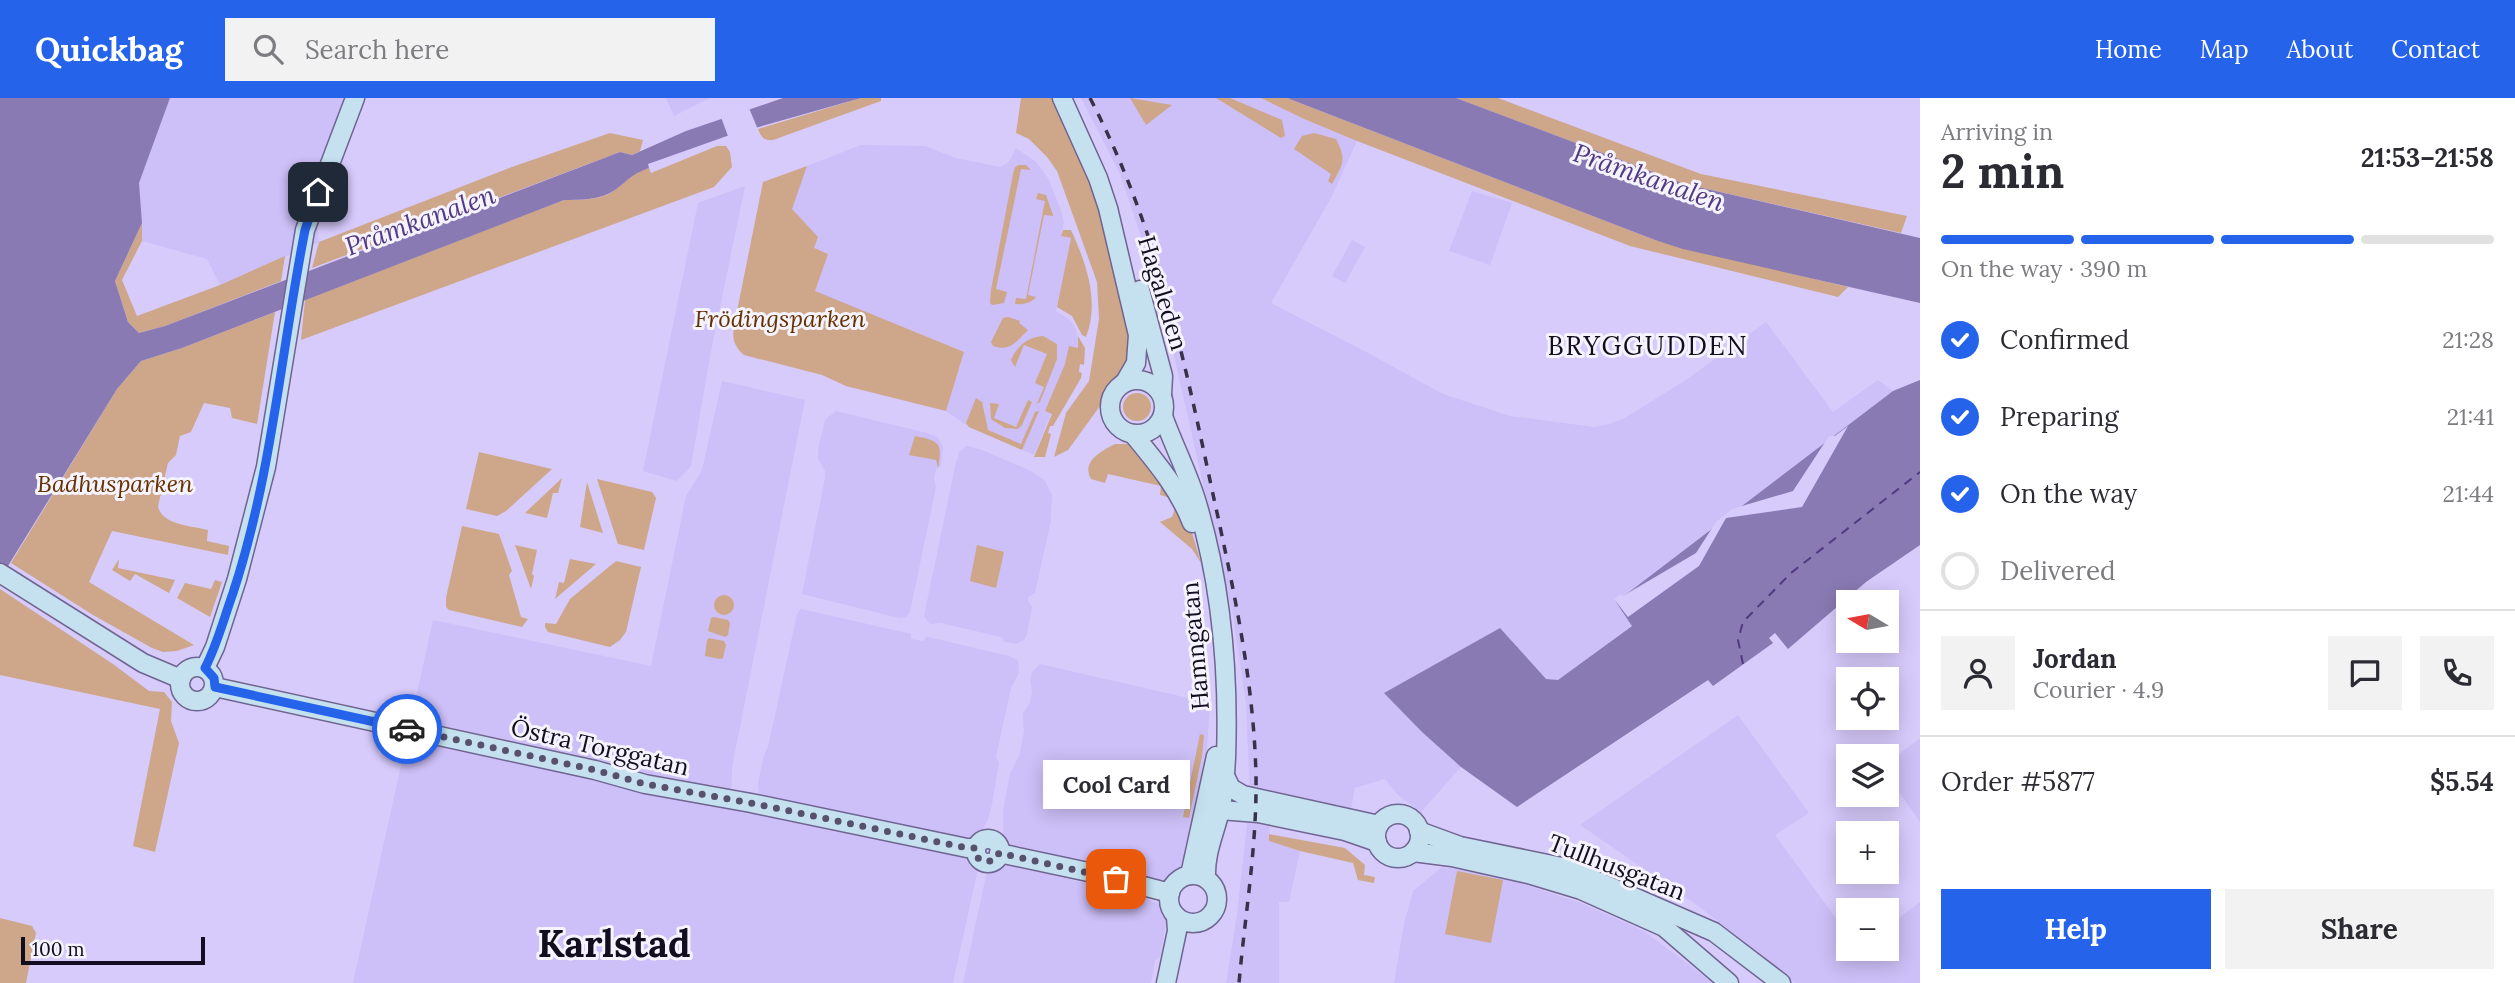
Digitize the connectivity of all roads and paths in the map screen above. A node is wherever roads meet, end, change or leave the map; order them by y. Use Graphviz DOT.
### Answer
graph roads {
  1 [pos="355,98"];
  2 [pos="1062,98"];
  3 [pos="1108,208"];
  4 [pos="1125,382"];
  5 [pos="1162,395"];
  6 [pos="1163,416"];
  7 [pos="1133,433"];
  8 [pos="0,573"];
  9 [pos="205,668"];
  10 [pos="181,679"];
  11 [pos="215,687"];
  12 [pos="1225,776"];
  13 [pos="1212,810"];
  14 [pos="1419,831"];
  15 [pos="1378,833"];
  16 [pos="1413,852"];
  17 [pos="1198,876"];
  18 [pos="1170,893"];
  19 [pos="1176,916"];
  20 [pos="1195,923"];
  21 [pos="1166,983"];
  22 [pos="1178,983"];
  23 [pos="1729,983"];
  24 [pos="1781,983"];
  1 -- 9 [label="street"];
  2 -- 3 [label="street, Hagaleden"];
  3 -- 4 [label="street, Hagaleden"];
  3 -- 5 [label="street, Hagaleden"];
  4 -- 5 [label="street"];
  4 -- 7 [label="street"];
  5 -- 6 [label="street"];
  6 -- 7 [label="street"];
  6 -- 12 [label="street, Hamngatan"];
  7 -- 13 [label="street, Hamngatan"];
  8 -- 10 [label="street"];
  9 -- 10 [label="street"];
  9 -- 11 [label="street"];
  10 -- 11 [label="street"];
  11 -- 18 [label="street, Östra Torggatan"];
  12 -- 13 [label="street, Hamngatan"];
  12 -- 15 [label="street"];
  13 -- 15 [label="street"];
  13 -- 17 [label="street, Hamngatan"];
  14 -- 15 [label="street"];
  14 -- 16 [label="street"];
  14 -- 24 [label="street, Tullhusgatan"];
  15 -- 16 [label="street"];
  16 -- 23 [label="street, Tullhusgatan"];
  17 -- 18 [label="street"];
  17 -- 20 [label="street"];
  18 -- 19 [label="street"];
  19 -- 20 [label="street"];
  19 -- 21 [label="street"];
  20 -- 22 [label="street"];
}
